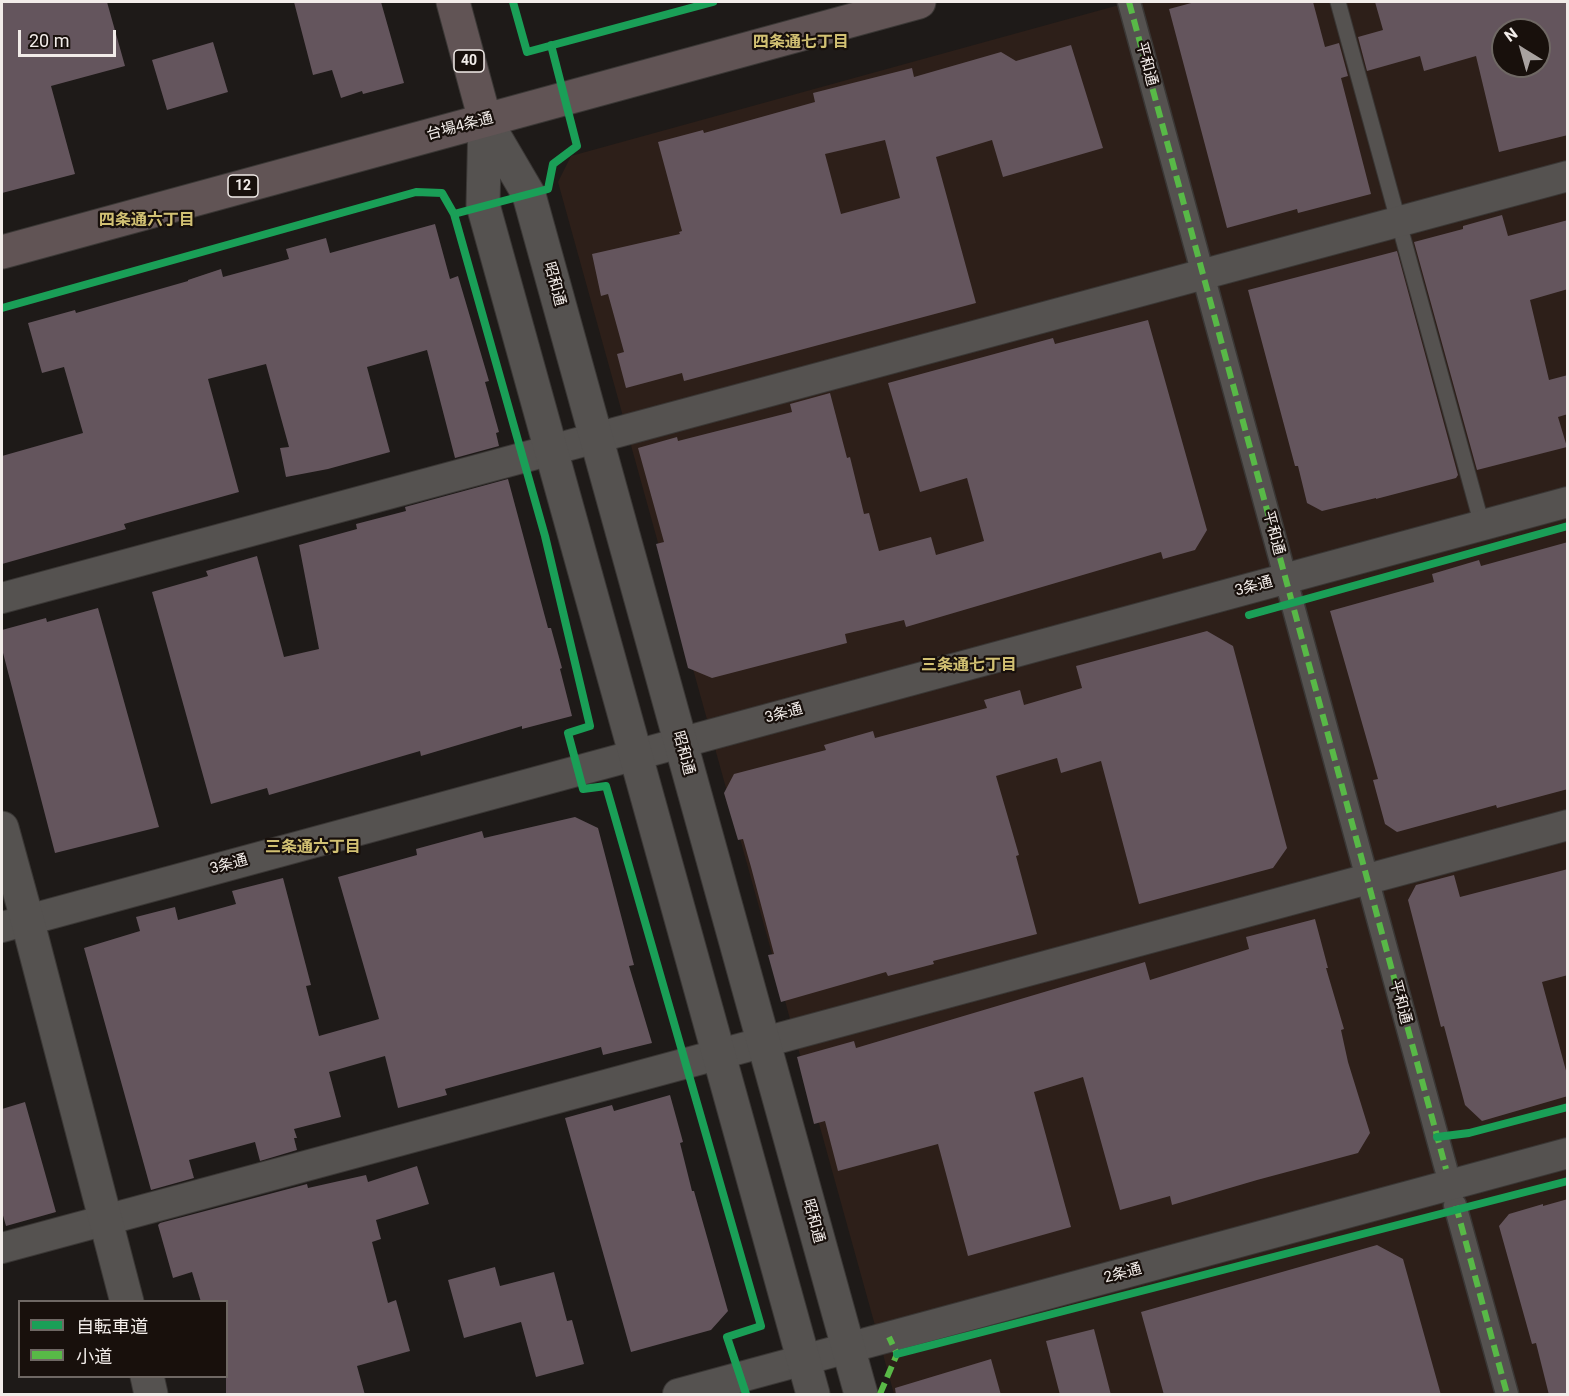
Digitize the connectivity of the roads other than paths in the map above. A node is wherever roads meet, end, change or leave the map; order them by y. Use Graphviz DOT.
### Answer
graph roads {
  1 [pos="453,2"];
  2 [pos="919,2"];
  3 [pos="1129,2"];
  4 [pos="1338,2"];
  5 [pos="485,120"];
  6 [pos="1568,176"];
  7 [pos="1398,221"];
  8 [pos="2,252"];
  9 [pos="1203,274"];
  10 [pos="596,437"];
  11 [pos="551,450"];
  12 [pos="1568,502"];
  13 [pos="1482,525"];
  14 [pos="1285,578"];
  15 [pos="2,598"];
  16 [pos="681,742"];
  17 [pos="636,755"];
  18 [pos="1568,825"];
  19 [pos="2,828"];
  20 [pos="1367,879"];
  21 [pos="14,923"];
  22 [pos="764,1042"];
  23 [pos="718,1054"];
  24 [pos="1568,1153"];
  25 [pos="1446,1169"];
  26 [pos="1455,1205"];
  27 [pos="105,1220"];
  28 [pos="2,1248"];
  29 [pos="126,1300"];
  30 [pos="848,1348"];
  31 [pos="804,1361"];
  32 [pos="147,1378"];
  33 [pos="152,1395"];
  34 [pos="678,1395"];
  35 [pos="813,1395"];
  36 [pos="861,1395"];
  37 [pos="1507,1395"];
  1 -- 5 [label="highway, 昭和通 / 40"];
  2 -- 5 [label="highway, 台場4条通 / 12"];
  3 -- 9 [label="street, 平和通"];
  4 -- 7 [label="lane"];
  5 -- 8 [label="highway, 台場4条通 / 12"];
  5 -- 10 [label="street, 昭和通"];
  5 -- 11 [label="street, 昭和通"];
  6 -- 7 [label="street"];
  7 -- 9 [label="street"];
  7 -- 13 [label="lane"];
  9 -- 10 [label="street"];
  9 -- 14 [label="street, 平和通"];
  10 -- 11 [label="street"];
  10 -- 16 [label="street, 昭和通"];
  11 -- 15 [label="street"];
  11 -- 17 [label="street, 昭和通"];
  12 -- 13 [label="street, 3条通"];
  13 -- 14 [label="street, 3条通"];
  14 -- 16 [label="street, 3条通"];
  14 -- 20 [label="street, 平和通"];
  16 -- 17 [label="street, 3条通"];
  16 -- 22 [label="street, 昭和通"];
  17 -- 21 [label="street, 3条通"];
  17 -- 23 [label="street, 昭和通"];
  18 -- 20 [label="street"];
  19 -- 21 [label="street"];
  20 -- 22 [label="street"];
  20 -- 25 [label="street, 平和通"];
  21 -- 27 [label="street"];
  22 -- 23 [label="street"];
  22 -- 30 [label="street, 昭和通"];
  23 -- 27 [label="street"];
  23 -- 31 [label="street, 昭和通"];
  24 -- 30 [label="street, 2条通"];
  26 -- 37 [label="street"];
  27 -- 28 [label="street"];
  27 -- 29 [label="street"];
  30 -- 31 [label="street, 2条通"];
  30 -- 36 [label="street, 昭和通"];
  31 -- 34 [label="street, 2条通"];
  31 -- 35 [label="street, 昭和通"];
  32 -- 33 [label="street"];
}
